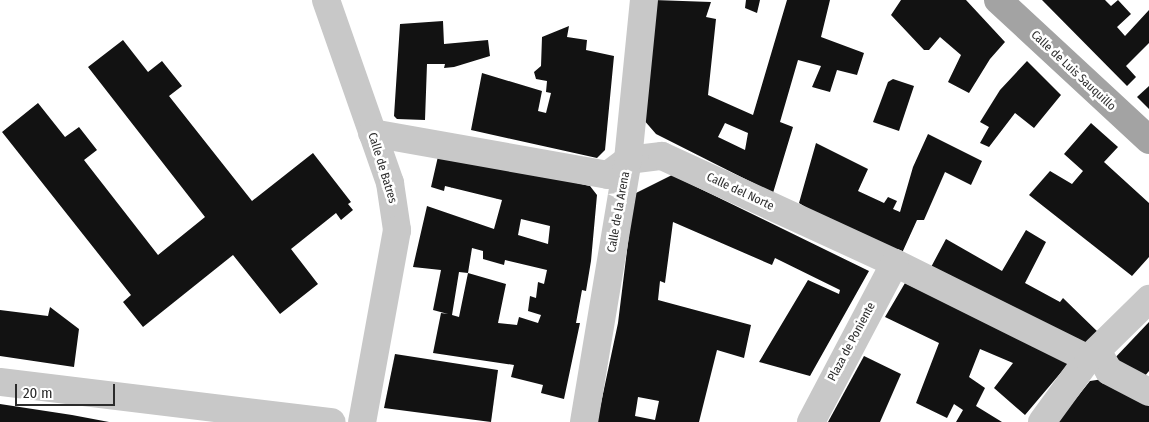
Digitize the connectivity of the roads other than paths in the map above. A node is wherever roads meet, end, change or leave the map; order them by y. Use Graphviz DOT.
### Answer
graph roads {
  1 [pos="644,0"];
  2 [pos="998,0"];
  3 [pos="324,2"];
  4 [pos="372,133"];
  5 [pos="1149,140"];
  6 [pos="628,160"];
  7 [pos="895,263"];
  8 [pos="1149,299"];
  9 [pos="1092,355"];
  10 [pos="0,382"];
  11 [pos="1149,392"];
  12 [pos="270,418"];
  13 [pos="332,422"];
  14 [pos="362,422"];
  15 [pos="584,422"];
  16 [pos="811,422"];
  17 [pos="1042,422"];
  1 -- 6 [label="street, Calle de la Arena"];
  2 -- 5 [label="main road, Calle de Luis Sauquillo"];
  3 -- 4 [label="street, Calle de Batres"];
  4 -- 6 [label="street, Calle del Norte"];
  4 -- 14 [label="street, Calle de Batres"];
  6 -- 7 [label="street, Calle del Norte"];
  6 -- 15 [label="street, Calle de la Arena"];
  7 -- 9 [label="street, Calle del Norte"];
  7 -- 16 [label="street, Plaza de Poniente"];
  8 -- 9 [label="street"];
  9 -- 11 [label="street"];
  9 -- 17 [label="street"];
  10 -- 12 [label="street"];
  12 -- 13 [label="street"];
}
